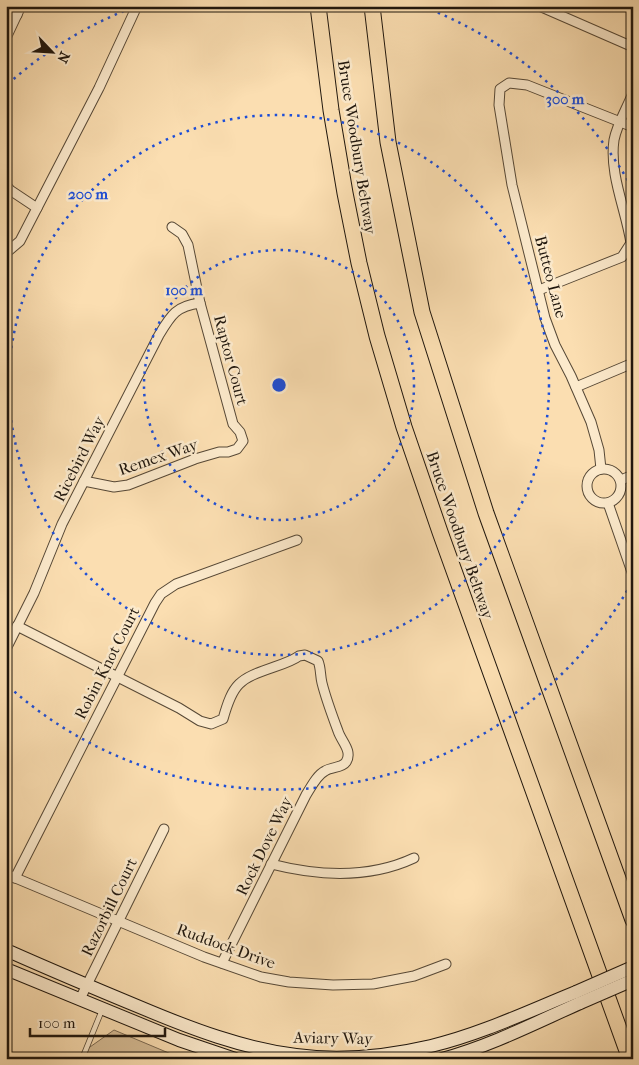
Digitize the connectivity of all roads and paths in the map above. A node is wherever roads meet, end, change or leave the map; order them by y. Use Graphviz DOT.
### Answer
graph roads {
  1 [pos="137,6"];
  2 [pos="318,6"];
  3 [pos="372,6"];
  4 [pos="543,7"];
  5 [pos="6,10"];
  6 [pos="19,10"];
  7 [pos="6,38"];
  8 [pos="633,47"];
  9 [pos="633,93"];
  10 [pos="620,122"];
  11 [pos="633,127"];
  12 [pos="6,185"];
  13 [pos="37,208"];
  14 [pos="172,227"];
  15 [pos="6,253"];
  16 [pos="538,290"];
  17 [pos="200,303"];
  18 [pos="633,363"];
  19 [pos="576,387"];
  20 [pos="240,445"];
  21 [pos="601,468"];
  22 [pos="633,475"];
  23 [pos="621,480"];
  24 [pos="84,481"];
  25 [pos="608,503"];
  26 [pos="297,540"];
  27 [pos="633,575"];
  28 [pos="17,626"];
  29 [pos="6,648"];
  30 [pos="117,677"];
  31 [pos="164,829"];
  32 [pos="414,858"];
  33 [pos="271,864"];
  34 [pos="11,876"];
  35 [pos="119,920"];
  36 [pos="633,920"];
  37 [pos="9,952"];
  38 [pos="222,963"];
  39 [pos="446,964"];
  40 [pos="633,967"];
  41 [pos="6,969"];
  42 [pos="633,980"];
  43 [pos="87,986"];
  44 [pos="578,997"];
  45 [pos="80,999"];
  46 [pos="102,1009"];
  47 [pos="298,1057"];
  48 [pos="313,1058"];
  49 [pos="82,1059"];
  50 [pos="235,1059"];
  51 [pos="442,1059"];
  52 [pos="630,1059"];
  1 -- 13 [label="street"];
  2 -- 52 [label="highway, Bruce Woodbury Beltway"];
  3 -- 36 [label="highway, Bruce Woodbury Beltway"];
  4 -- 8 [label="street"];
  5 -- 6 [label="street"];
  6 -- 7 [label="street"];
  9 -- 10 [label="street"];
  10 -- 11 [label="street"];
  10 -- 16 [label="street"];
  10 -- 16 [label="street, Butteo Lane"];
  12 -- 13 [label="street"];
  13 -- 15 [label="street"];
  14 -- 17 [label="street, Raptor Court"];
  16 -- 19 [label="street, Butteo Lane"];
  17 -- 20 [label="street, Raptor Court"];
  17 -- 24 [label="street, Ricebird Way"];
  18 -- 19 [label="street"];
  19 -- 21 [label="street, Butteo Lane"];
  20 -- 24 [label="street, Remex Way"];
  21 -- 23 [label="street"];
  21 -- 25 [label="street"];
  22 -- 23 [label="street"];
  23 -- 25 [label="street"];
  24 -- 28 [label="street, Ricebird Way"];
  25 -- 27 [label="street"];
  26 -- 30 [label="street, Robin Knot Court"];
  28 -- 29 [label="street, Ricebird Way"];
  28 -- 30 [label="street"];
  30 -- 33 [label="street, Rock Dove Way"];
  30 -- 34 [label="street, Robin Knot Court"];
  31 -- 35 [label="street, Razorbill Court"];
  32 -- 33 [label="street"];
  33 -- 38 [label="street, Rock Dove Way"];
  34 -- 35 [label="street, Ruddock Drive"];
  35 -- 38 [label="street, Ruddock Drive"];
  35 -- 43 [label="street, Razorbill Court"];
  37 -- 43 [label="main road, Aviary Way"];
  38 -- 39 [label="street, Ruddock Drive"];
  40 -- 44 [label="main road, Aviary Way, bridge"];
  41 -- 45 [label="main road"];
  42 -- 44 [label="main road, Aviary Way, bridge"];
  43 -- 45 [label="street, Razorbill Court"];
  43 -- 47 [label="main road, Aviary Way"];
  44 -- 48 [label="main road, Aviary Way"];
  44 -- 51 [label="main road, Aviary Way"];
  45 -- 46 [label="main road"];
  46 -- 49 [label="lane"];
  46 -- 50 [label="main road"];
  47 -- 48 [label="main road, Aviary Way"];
}
